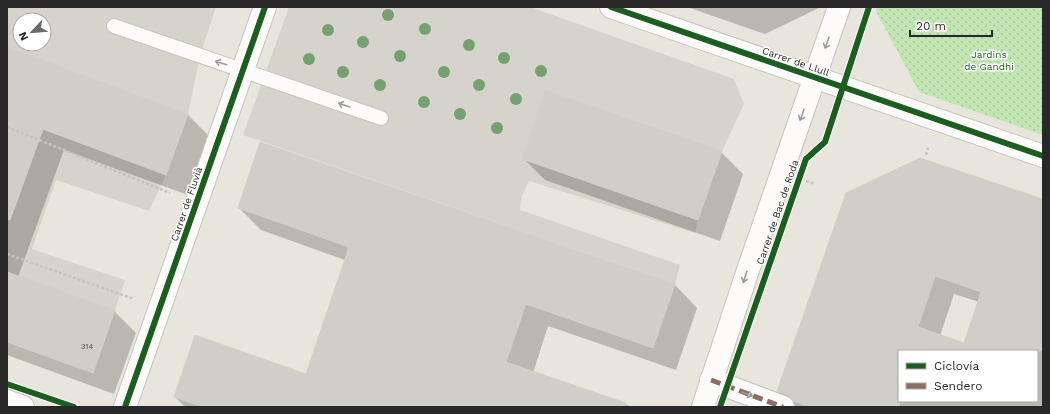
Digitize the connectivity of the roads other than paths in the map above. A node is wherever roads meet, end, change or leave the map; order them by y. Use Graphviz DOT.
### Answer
graph roads {
  1 [pos="265,7"];
  2 [pos="612,7"];
  3 [pos="839,7"];
  4 [pos="114,26"];
  5 [pos="243,70"];
  6 [pos="815,78"];
  7 [pos="380,118"];
  8 [pos="1043,156"];
  9 [pos="711,380"];
  10 [pos="7,401"];
  11 [pos="23,407"];
  12 [pos="125,407"];
  13 [pos="702,407"];
  14 [pos="783,407"];
  1 -- 5 [label="street, Carrer de Fluvià"];
  2 -- 6 [label="street, Carrer de Llull"];
  3 -- 6 [label="street, Carrer de Bac de Roda, one-way"];
  5 -- 4 [label="lane, one-way"];
  7 -- 5 [label="lane, one-way"];
  5 -- 12 [label="street, Carrer de Fluvià"];
  6 -- 8 [label="street, Carrer de Llull"];
  6 -- 9 [label="street, Carrer de Bac de Roda, one-way"];
  9 -- 13 [label="street, Carrer de Bac de Roda"];
  9 -- 14 [label="street, one-way"];
  10 -- 11 [label="street"];
}
